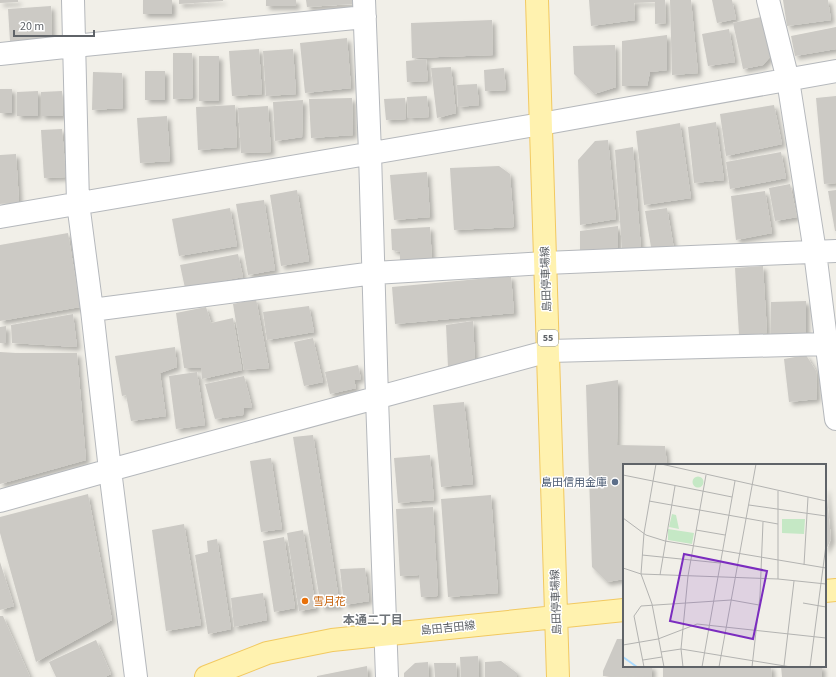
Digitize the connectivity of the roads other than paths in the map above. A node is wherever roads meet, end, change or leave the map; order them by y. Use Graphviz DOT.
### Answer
graph roads {
  1 [pos="73,0"];
  2 [pos="537,0"];
  3 [pos="768,0"];
  4 [pos="364,8"];
  5 [pos="74,46"];
  6 [pos="0,54"];
  7 [pos="836,71"];
  8 [pos="788,80"];
  9 [pos="541,124"];
  10 [pos="370,153"];
  11 [pos="78,203"];
  12 [pos="0,217"];
  13 [pos="826,251"];
  14 [pos="545,263"];
  15 [pos="374,273"];
  16 [pos="92,310"];
  17 [pos="827,344"];
  18 [pos="548,351"];
  19 [pos="377,398"];
  20 [pos="836,417"];
  21 [pos="110,470"];
  22 [pos="0,501"];
  23 [pos="836,590"];
  24 [pos="826,591"];
  25 [pos="623,610"];
  26 [pos="556,616"];
  27 [pos="386,634"];
  28 [pos="136,677"];
  29 [pos="206,677"];
  30 [pos="387,677"];
  31 [pos="558,677"];
  1 -- 5 [label="street"];
  2 -- 9 [label="main road, 島田停車場線 / 55"];
  3 -- 8 [label="street"];
  4 -- 5 [label="street"];
  4 -- 10 [label="street"];
  5 -- 6 [label="street"];
  5 -- 11 [label="street"];
  7 -- 8 [label="street"];
  8 -- 9 [label="street"];
  8 -- 13 [label="street"];
  9 -- 10 [label="street"];
  9 -- 14 [label="main road, 島田停車場線 / 55"];
  10 -- 11 [label="street"];
  10 -- 15 [label="street"];
  11 -- 12 [label="street"];
  11 -- 16 [label="street"];
  13 -- 14 [label="street"];
  13 -- 17 [label="street"];
  14 -- 15 [label="street"];
  14 -- 18 [label="main road, 島田停車場線 / 55"];
  15 -- 16 [label="street"];
  15 -- 19 [label="street"];
  16 -- 21 [label="street"];
  17 -- 18 [label="street"];
  17 -- 20 [label="street"];
  18 -- 19 [label="street"];
  18 -- 26 [label="main road, 島田停車場線 / 55"];
  19 -- 21 [label="street"];
  19 -- 27 [label="street"];
  21 -- 22 [label="street"];
  21 -- 28 [label="street"];
  23 -- 24 [label="main road"];
  25 -- 26 [label="main road, 島田吉田線"];
  26 -- 27 [label="main road, 島田吉田線"];
  26 -- 31 [label="main road, 島田停車場線 / 55"];
  27 -- 29 [label="main road, 島田吉田線"];
  27 -- 30 [label="street"];
}
